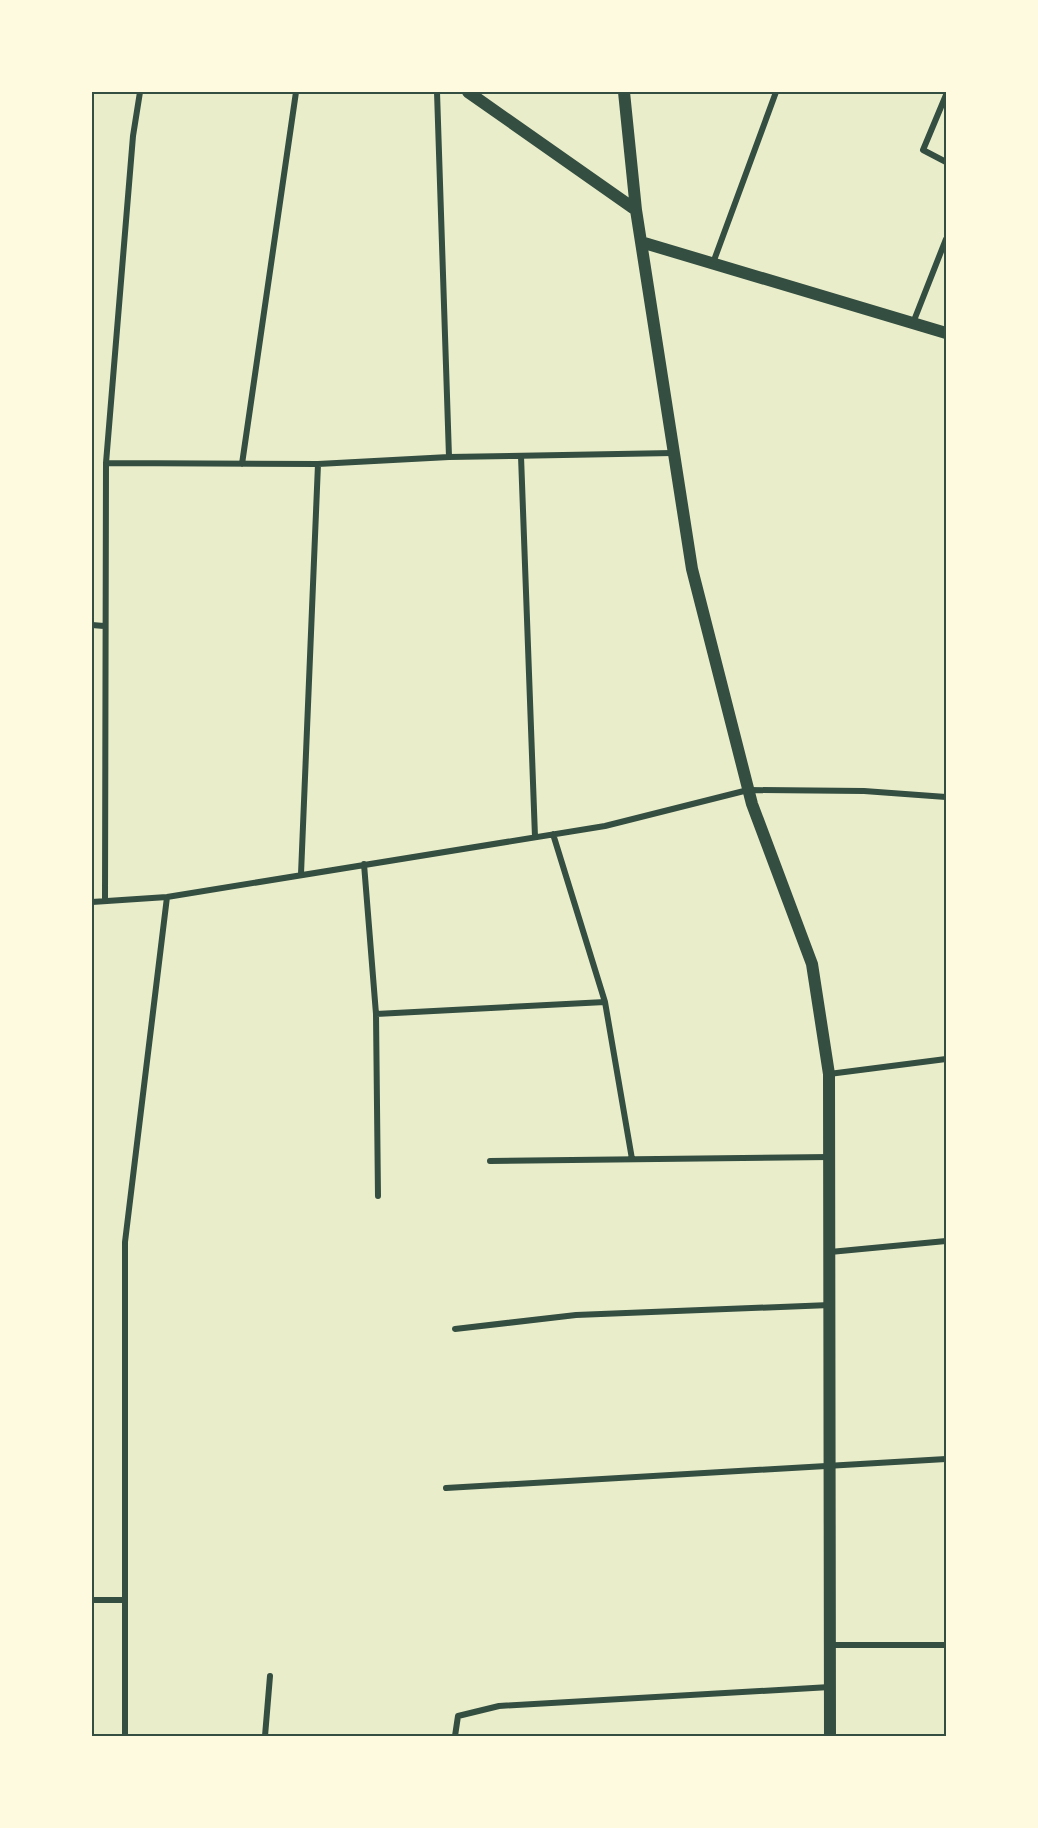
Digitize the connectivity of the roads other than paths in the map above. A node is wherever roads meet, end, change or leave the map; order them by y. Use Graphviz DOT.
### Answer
graph roads {
  1 [pos="140,92"];
  2 [pos="296,92"];
  3 [pos="437,92"];
  4 [pos="468,92"];
  5 [pos="624,92"];
  6 [pos="776,92"];
  7 [pos="946,95"];
  8 [pos="946,162"];
  9 [pos="636,210"];
  10 [pos="946,239"];
  11 [pos="641,242"];
  12 [pos="713,263"];
  13 [pos="913,324"];
  14 [pos="946,333"];
  15 [pos="673,453"];
  16 [pos="520,456"];
  17 [pos="449,458"];
  18 [pos="105,463"];
  19 [pos="242,464"];
  20 [pos="318,464"];
  21 [pos="92,625"];
  22 [pos="104,626"];
  23 [pos="748,789"];
  24 [pos="946,797"];
  25 [pos="553,834"];
  26 [pos="535,837"];
  27 [pos="364,864"];
  28 [pos="301,874"];
  29 [pos="167,897"];
  30 [pos="105,901"];
  31 [pos="92,902"];
  32 [pos="605,1002"];
  33 [pos="376,1014"];
  34 [pos="946,1059"];
  35 [pos="829,1074"];
  36 [pos="830,1157"];
  37 [pos="632,1159"];
  38 [pos="490,1161"];
  39 [pos="378,1196"];
  40 [pos="946,1241"];
  41 [pos="830,1252"];
  42 [pos="830,1305"];
  43 [pos="455,1329"];
  44 [pos="946,1459"];
  45 [pos="830,1467"];
  46 [pos="446,1488"];
  47 [pos="92,1600"];
  48 [pos="124,1600"];
  49 [pos="830,1645"];
  50 [pos="946,1645"];
  51 [pos="270,1676"];
  52 [pos="830,1687"];
  53 [pos="125,1737"];
  54 [pos="265,1737"];
  55 [pos="455,1737"];
  56 [pos="830,1737"];
  1 -- 18 [label="street"];
  2 -- 19 [label="street"];
  3 -- 17 [label="street"];
  4 -- 9 [label="main road"];
  5 -- 9 [label="main road"];
  6 -- 12 [label="street"];
  7 -- 8 [label="street"];
  9 -- 11 [label="main road"];
  10 -- 13 [label="street"];
  11 -- 12 [label="main road"];
  11 -- 15 [label="main road"];
  12 -- 13 [label="main road"];
  13 -- 14 [label="main road"];
  15 -- 16 [label="street"];
  15 -- 23 [label="main road"];
  16 -- 17 [label="street"];
  16 -- 26 [label="street"];
  17 -- 20 [label="street"];
  18 -- 19 [label="street"];
  18 -- 22 [label="street"];
  19 -- 20 [label="street"];
  20 -- 28 [label="street"];
  21 -- 22 [label="street"];
  22 -- 30 [label="street"];
  23 -- 24 [label="street"];
  23 -- 25 [label="street"];
  23 -- 35 [label="main road"];
  25 -- 26 [label="street"];
  25 -- 32 [label="street"];
  26 -- 27 [label="street"];
  27 -- 28 [label="street"];
  27 -- 33 [label="street"];
  28 -- 29 [label="street"];
  29 -- 30 [label="street"];
  29 -- 48 [label="street"];
  30 -- 31 [label="street"];
  32 -- 33 [label="street"];
  32 -- 37 [label="street"];
  33 -- 39 [label="street"];
  34 -- 35 [label="street"];
  35 -- 36 [label="main road"];
  36 -- 37 [label="street"];
  36 -- 41 [label="main road"];
  37 -- 38 [label="street"];
  40 -- 41 [label="street"];
  41 -- 42 [label="main road"];
  42 -- 43 [label="street"];
  42 -- 45 [label="main road"];
  44 -- 45 [label="street"];
  45 -- 46 [label="street"];
  45 -- 49 [label="main road"];
  47 -- 48 [label="street"];
  48 -- 53 [label="street"];
  49 -- 50 [label="street"];
  49 -- 52 [label="main road"];
  51 -- 54 [label="street"];
  52 -- 55 [label="street"];
  52 -- 56 [label="main road"];
}
